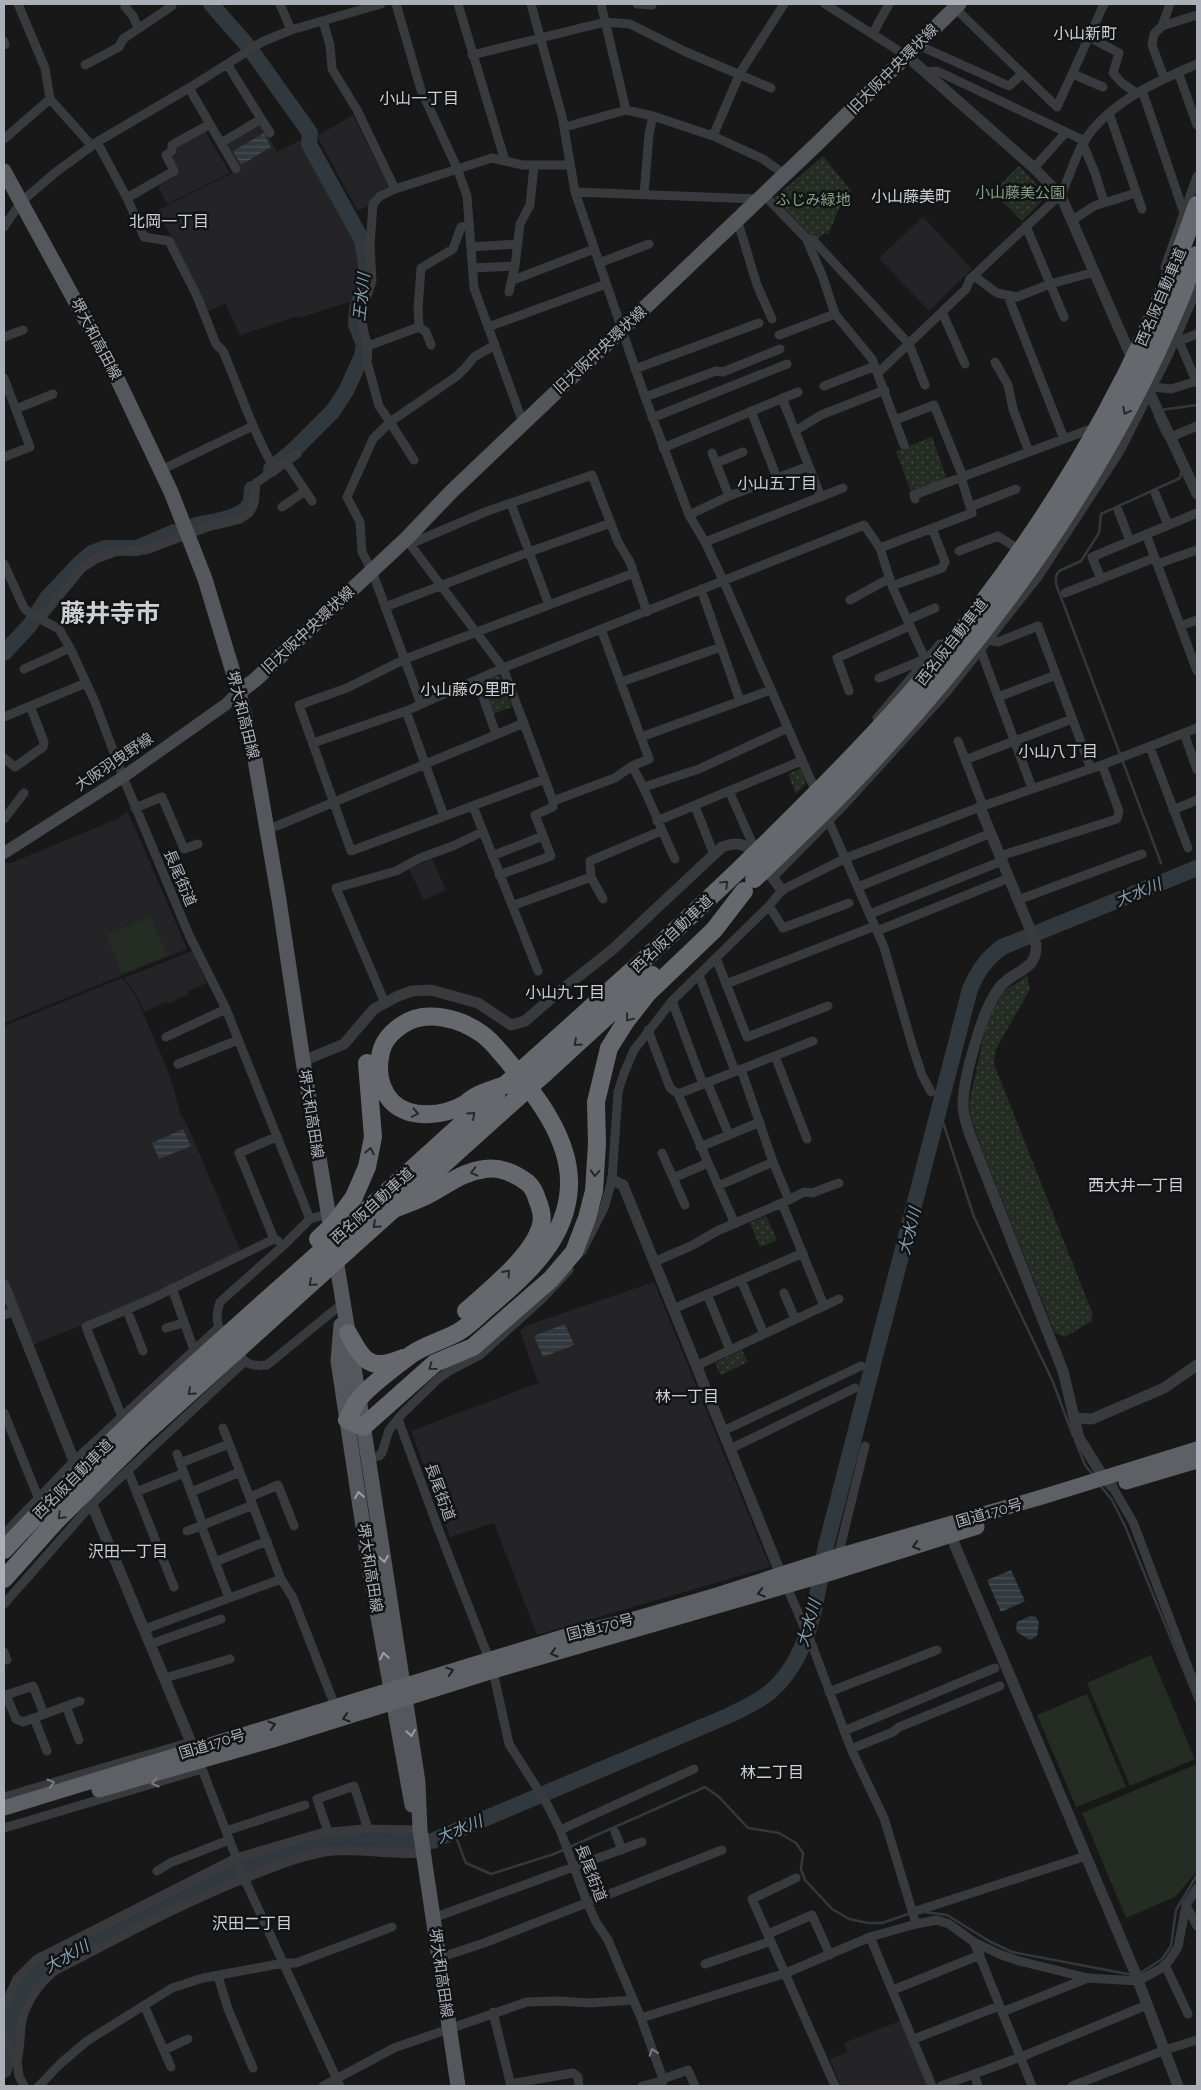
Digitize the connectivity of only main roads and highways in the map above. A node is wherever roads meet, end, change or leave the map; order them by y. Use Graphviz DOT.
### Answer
graph roads {
  1 [pos="957,6"];
  2 [pos="4,171"];
  3 [pos="1191,209"];
  4 [pos="1197,256"];
  5 [pos="239,692"];
  6 [pos="5,851"];
  7 [pos="747,879"];
  8 [pos="539,1066"];
  9 [pos="511,1092"];
  10 [pos="394,1209"];
  11 [pos="343,1303"];
  12 [pos="225,1330"];
  13 [pos="348,1333"];
  14 [pos="413,1354"];
  15 [pos="454,1356"];
  16 [pos="359,1398"];
  17 [pos="355,1423"];
  18 [pos="1197,1449"];
  19 [pos="1197,1462"];
  20 [pos="1108,1482"];
  21 [pos="949,1530"];
  22 [pos="4,1550"];
  23 [pos="808,1572"];
  24 [pos="4,1579"];
  25 [pos="398,1694"];
  26 [pos="197,1756"];
  27 [pos="60,1796"];
  28 [pos="4,1808"];
  29 [pos="4,1818"];
  30 [pos="458,2086"];
  1 -- 5 [label="main road, 旧大阪中央環状線"];
  2 -- 5 [label="main road, 堺大和高田線"];
  3 -- 7 [label="highway, 西名阪自動車道, bridge"];
  4 -- 7 [label="highway, 西名阪自動車道, one-way, bridge"];
  5 -- 6 [label="main road, 大阪羽曳野線"];
  5 -- 11 [label="main road, 堺大和高田線"];
  7 -- 8 [label="highway, 西名阪自動車道, one-way"];
  8 -- 7 [label="highway, 西名阪自動車道, one-way"];
  7 -- 15 [label="highway, one-way"];
  8 -- 9 [label="highway, 西名阪自動車道, bridge"];
  9 -- 10 [label="highway, 西名阪自動車道"];
  12 -- 9 [label="highway, 西名阪自動車道, one-way, bridge"];
  14 -- 9 [label="highway, one-way"];
  14 -- 10 [label="highway, one-way"];
  10 -- 24 [label="highway, 西名阪自動車道, one-way, bridge"];
  11 -- 13 [label="main road, 堺大和高田線"];
  11 -- 17 [label="main road, 堺大和高田線"];
  12 -- 15 [label="highway, one-way, bridge"];
  12 -- 22 [label="highway, 西名阪自動車道, bridge"];
  13 -- 14 [label="highway"];
  13 -- 16 [label="main road, 堺大和高田線"];
  14 -- 16 [label="highway"];
  15 -- 17 [label="highway, one-way"];
  16 -- 17 [label="highway"];
  25 -- 17 [label="main road, 堺大和高田線, one-way"];
  17 -- 25 [label="main road, 堺大和高田線, one-way"];
  18 -- 20 [label="highway, 国道170号"];
  19 -- 20 [label="highway, 国道170号"];
  20 -- 21 [label="highway, 国道170号"];
  21 -- 23 [label="highway, 国道170号"];
  21 -- 23 [label="highway, 国道170号, one-way"];
  23 -- 25 [label="highway, 国道170号"];
  25 -- 26 [label="highway, 国道170号, one-way"];
  26 -- 25 [label="highway, 国道170号, one-way"];
  25 -- 30 [label="main road, 堺大和高田線"];
  26 -- 27 [label="highway, 国道170号"];
  27 -- 28 [label="highway, 国道170号"];
  27 -- 29 [label="highway, 国道170号"];
}
